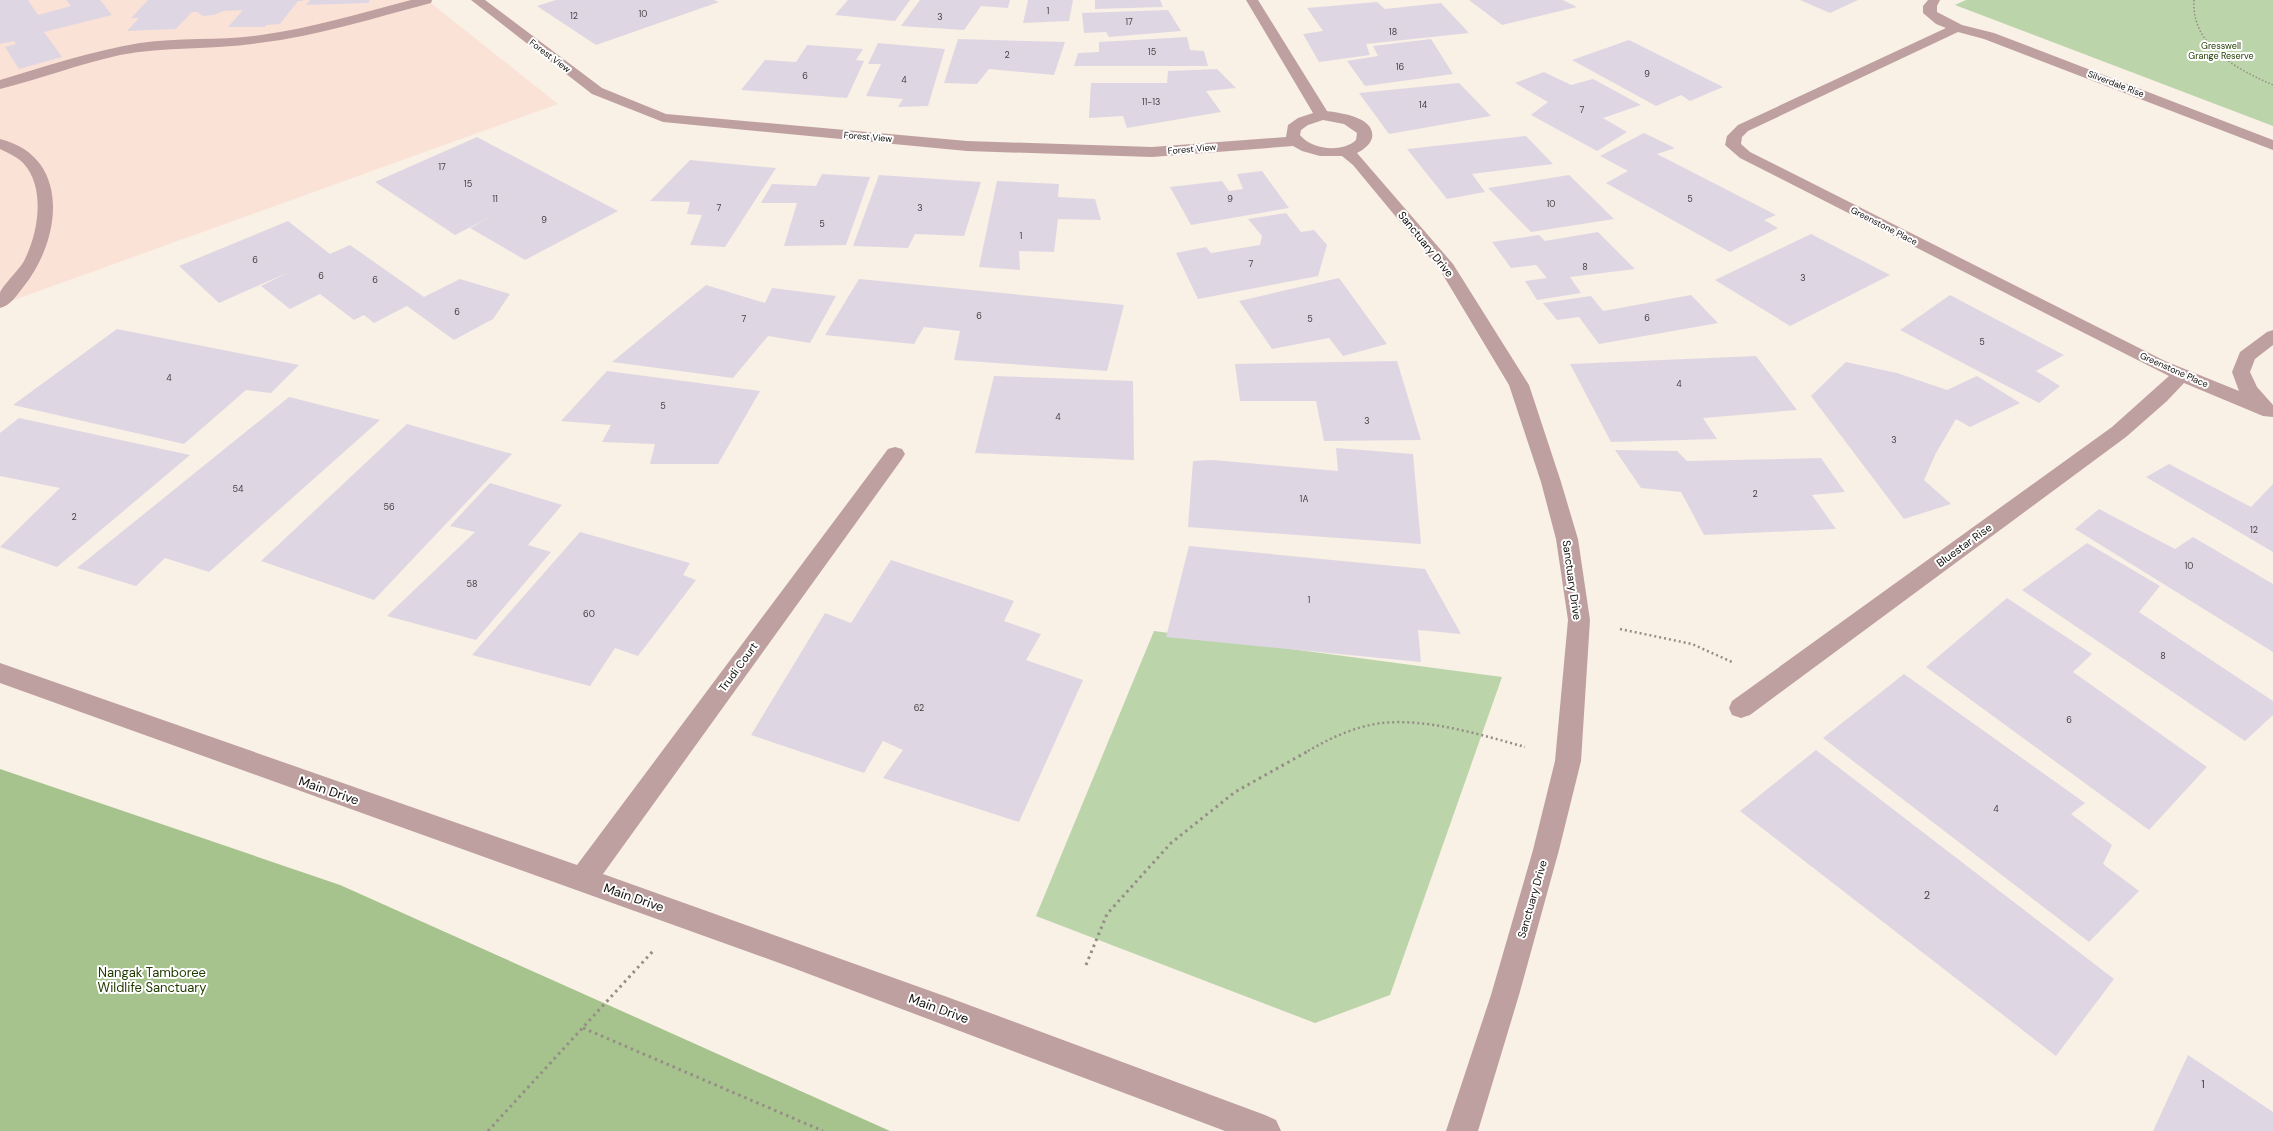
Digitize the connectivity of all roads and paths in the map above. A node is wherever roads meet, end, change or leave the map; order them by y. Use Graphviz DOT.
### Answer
graph roads {
  1 [pos="426,0"];
  2 [pos="477,0"];
  3 [pos="1252,0"];
  4 [pos="1934,0"];
  5 [pos="2194,0"];
  6 [pos="1957,28"];
  7 [pos="0,85"];
  8 [pos="2273,85"];
  9 [pos="1322,115"];
  10 [pos="1296,141"];
  11 [pos="0,144"];
  12 [pos="2273,145"];
  13 [pos="1346,152"];
  14 [pos="0,303"];
  15 [pos="2273,336"];
  16 [pos="2182,374"];
  17 [pos="2272,412"];
  18 [pos="895,454"];
  19 [pos="1579,620"];
  20 [pos="0,673"];
  21 [pos="1768,688"];
  22 [pos="1741,708"];
  23 [pos="1568,760"];
  24 [pos="583,879"];
  25 [pos="686,916"];
  26 [pos="1086,965"];
  27 [pos="583,1028"];
  28 [pos="488,1131"];
  29 [pos="823,1131"];
  30 [pos="1265,1131"];
  31 [pos="1462,1131"];
  1 -- 7 [label="street"];
  2 -- 10 [label="street, Forest View"];
  3 -- 9 [label="street"];
  4 -- 6 [label="street, Silverdale Rise"];
  5 -- 8 [label="path"];
  6 -- 12 [label="street, Silverdale Rise"];
  6 -- 16 [label="street, Greenstone Place"];
  9 -- 10 [label="street"];
  9 -- 13 [label="street"];
  10 -- 13 [label="street"];
  11 -- 14 [label="street"];
  13 -- 19 [label="street, Sanctuary Drive"];
  15 -- 17 [label="street"];
  16 -- 17 [label="street, Greenstone Place"];
  16 -- 21 [label="street, Bluestar Rise"];
  18 -- 24 [label="street, Trudi Court"];
  19 -- 21 [label="path"];
  19 -- 23 [label="street, Sanctuary Drive"];
  20 -- 24 [label="street, Main Drive"];
  21 -- 22 [label="street, Bluestar Rise"];
  23 -- 26 [label="path"];
  23 -- 31 [label="street, Sanctuary Drive"];
  24 -- 25 [label="street, Main Drive"];
  25 -- 27 [label="path"];
  25 -- 30 [label="street, Main Drive"];
  27 -- 28 [label="path"];
  27 -- 29 [label="path"];
}
